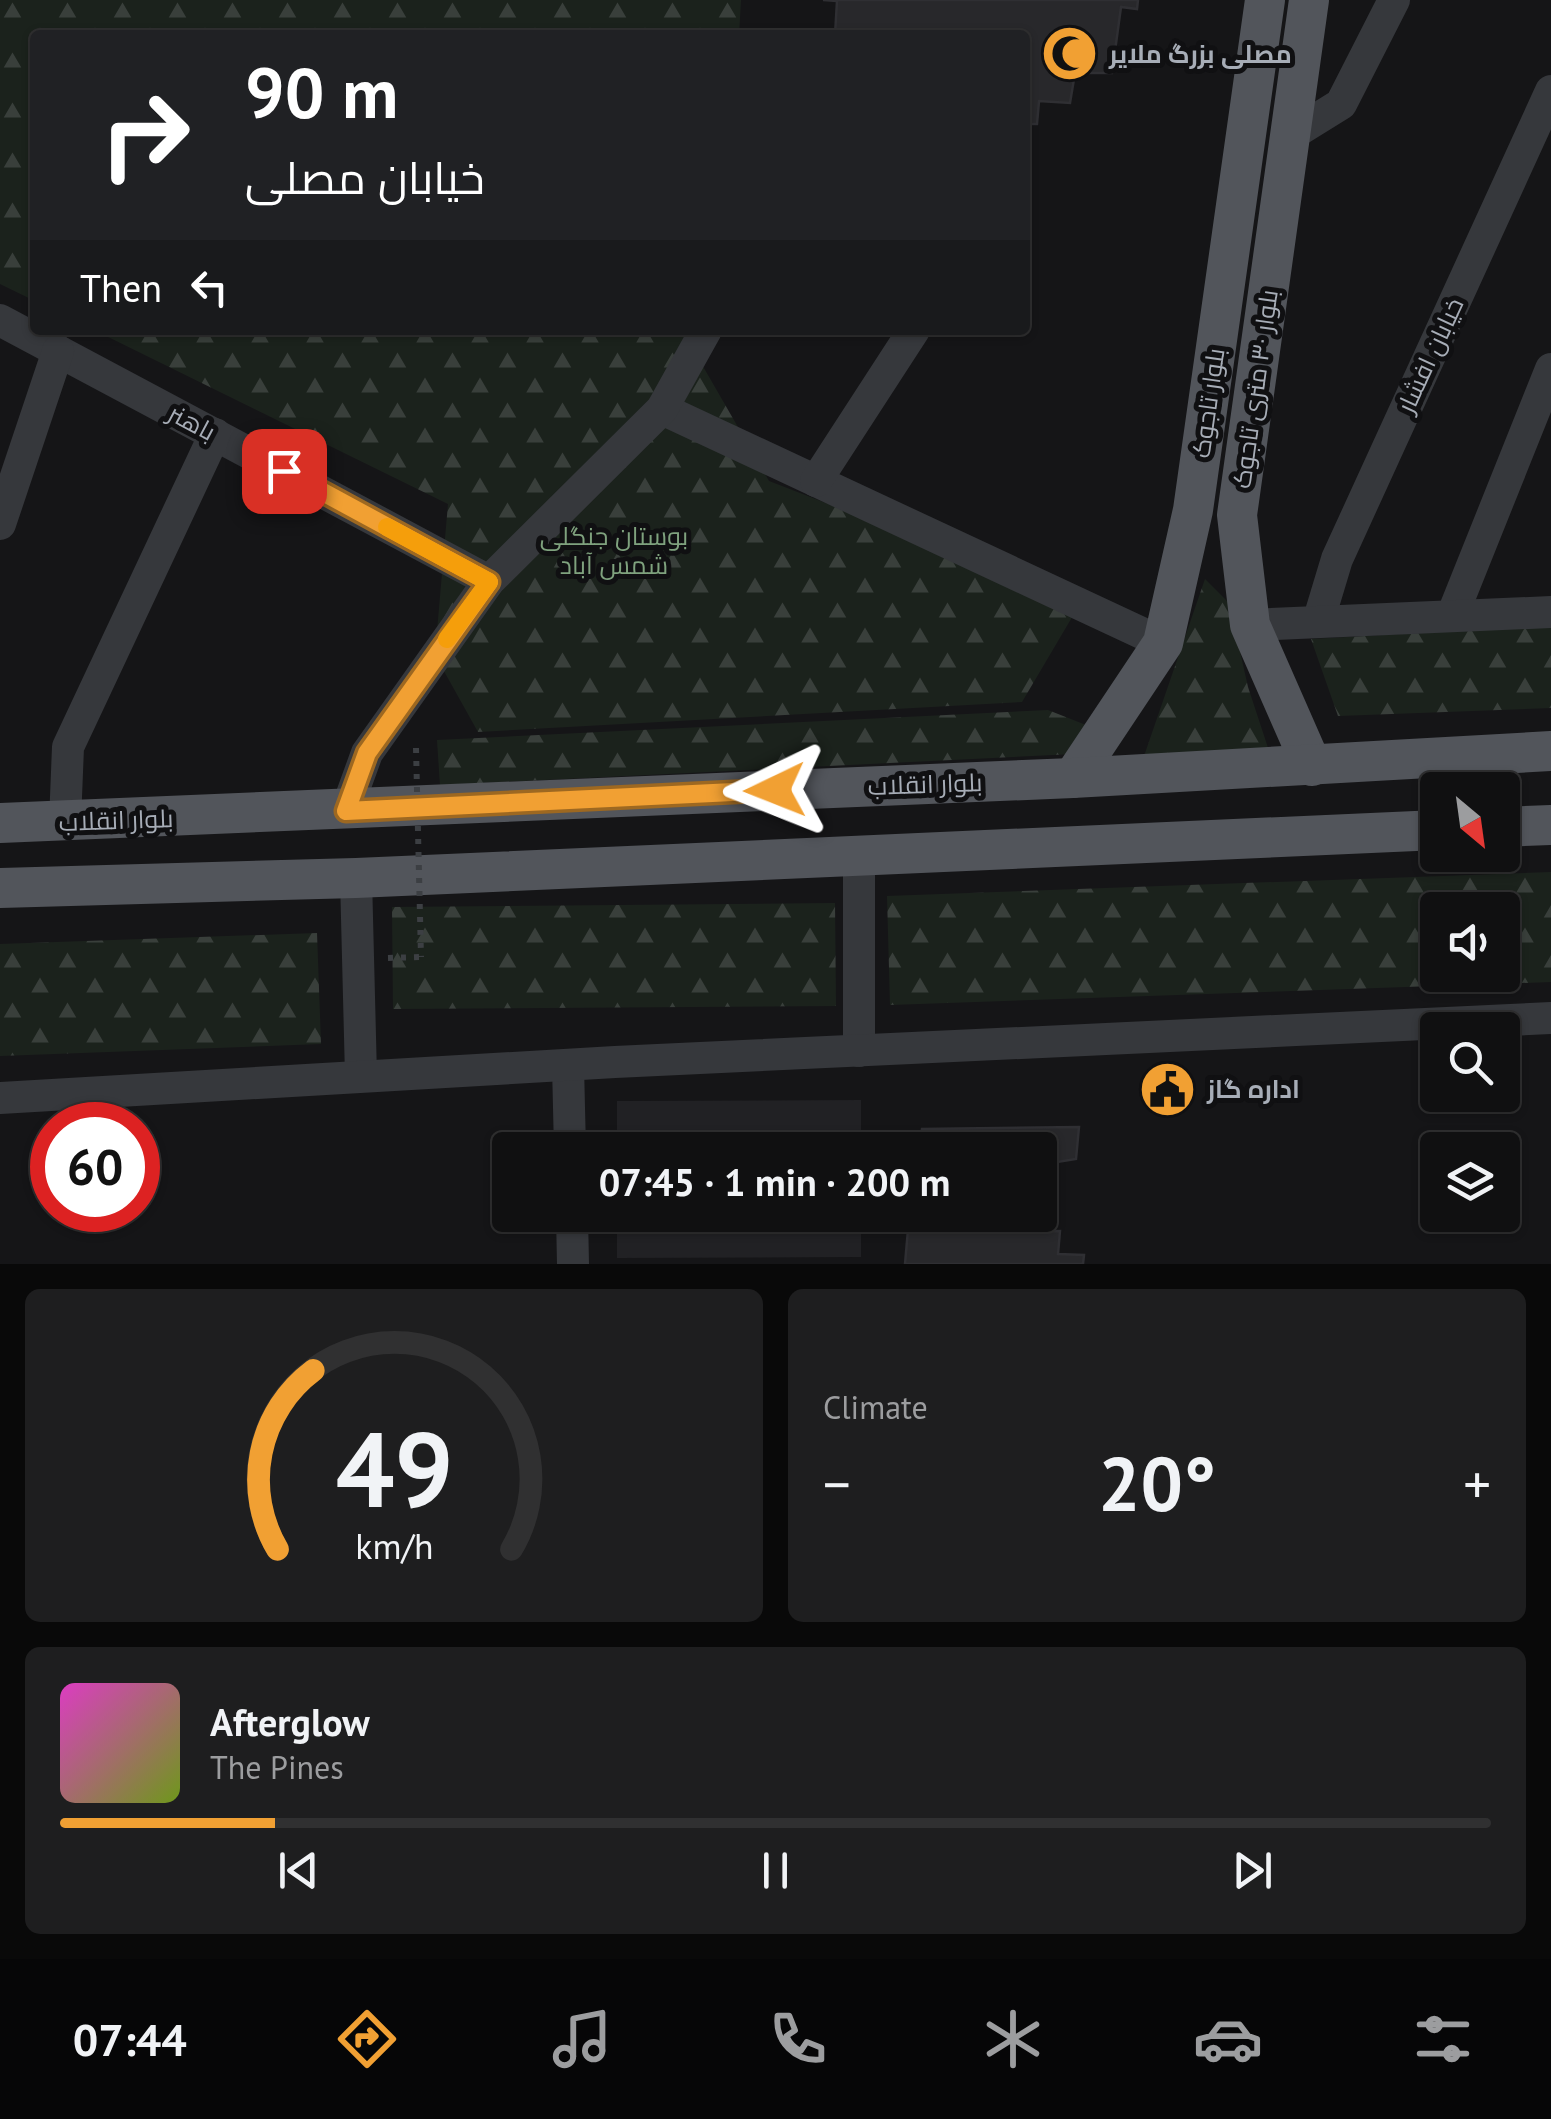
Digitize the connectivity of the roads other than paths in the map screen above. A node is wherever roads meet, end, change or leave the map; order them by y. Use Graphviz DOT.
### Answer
graph roads {
  1 [pos="1265,0"];
  2 [pos="1310,0"];
  3 [pos="1394,0"];
  4 [pos="1551,91"];
  5 [pos="1290,135"];
  6 [pos="0,320"];
  7 [pos="703,335"];
  8 [pos="911,335"];
  9 [pos="58,350"];
  10 [pos="1551,369"];
  11 [pos="662,409"];
  12 [pos="215,434"];
  13 [pos="816,481"];
  14 [pos="0,524"];
  15 [pos="489,582"];
  16 [pos="1551,612"];
  17 [pos="1452,616"];
  18 [pos="1318,622"];
  19 [pos="1250,625"];
  20 [pos="1163,643"];
  21 [pos="1551,752"];
  22 [pos="1312,766"];
  23 [pos="1072,778"];
  24 [pos="346,811"];
  25 [pos="65,822"];
  26 [pos="0,823"];
  27 [pos="1551,825"];
  28 [pos="1520,827"];
  29 [pos="1420,831"];
  30 [pos="859,856"];
  31 [pos="356,878"];
  32 [pos="0,888"];
  33 [pos="1551,1018"];
  34 [pos="859,1050"];
  35 [pos="568,1064"];
  36 [pos="361,1076"];
  37 [pos="0,1098"];
  38 [pos="570,1132"];
  39 [pos="572,1232"];
  40 [pos="573,1264"];
  1 -- 20 [label="main road, بلوار تاجوک"];
  2 -- 5 [label="main road, بلوار ۳۰ متری تاجوک"];
  3 -- 5 [label="street"];
  4 -- 18 [label="street, خیابان افشار"];
  5 -- 19 [label="main road, بلوار ۳۰ متری تاجوک"];
  6 -- 9 [label="street, باهنر"];
  7 -- 11 [label="street"];
  8 -- 13 [label="street"];
  9 -- 12 [label="street, باهنر"];
  9 -- 14 [label="street"];
  10 -- 17 [label="street"];
  11 -- 13 [label="street"];
  11 -- 15 [label="street"];
  12 -- 15 [label="street, باهنر"];
  12 -- 25 [label="street"];
  13 -- 20 [label="street"];
  15 -- 24 [label="street"];
  16 -- 17 [label="street"];
  17 -- 18 [label="street"];
  18 -- 19 [label="street"];
  19 -- 22 [label="main road, بلوار ۳۰ متری تاجوک"];
  20 -- 23 [label="main road, بلوار تاجوک"];
  21 -- 22 [label="main road, بلوار انقلاب"];
  22 -- 23 [label="main road, بلوار انقلاب"];
  23 -- 24 [label="main road, بلوار انقلاب"];
  24 -- 25 [label="main road, بلوار انقلاب"];
  25 -- 26 [label="main road, بلوار انقلاب"];
  27 -- 28 [label="main road"];
  29 -- 30 [label="main road"];
  30 -- 31 [label="main road"];
  30 -- 34 [label="street"];
  31 -- 32 [label="main road"];
  31 -- 36 [label="street"];
  33 -- 34 [label="street"];
  34 -- 35 [label="street"];
  35 -- 36 [label="street"];
  35 -- 38 [label="street"];
  36 -- 37 [label="street"];
  39 -- 40 [label="street"];
}
